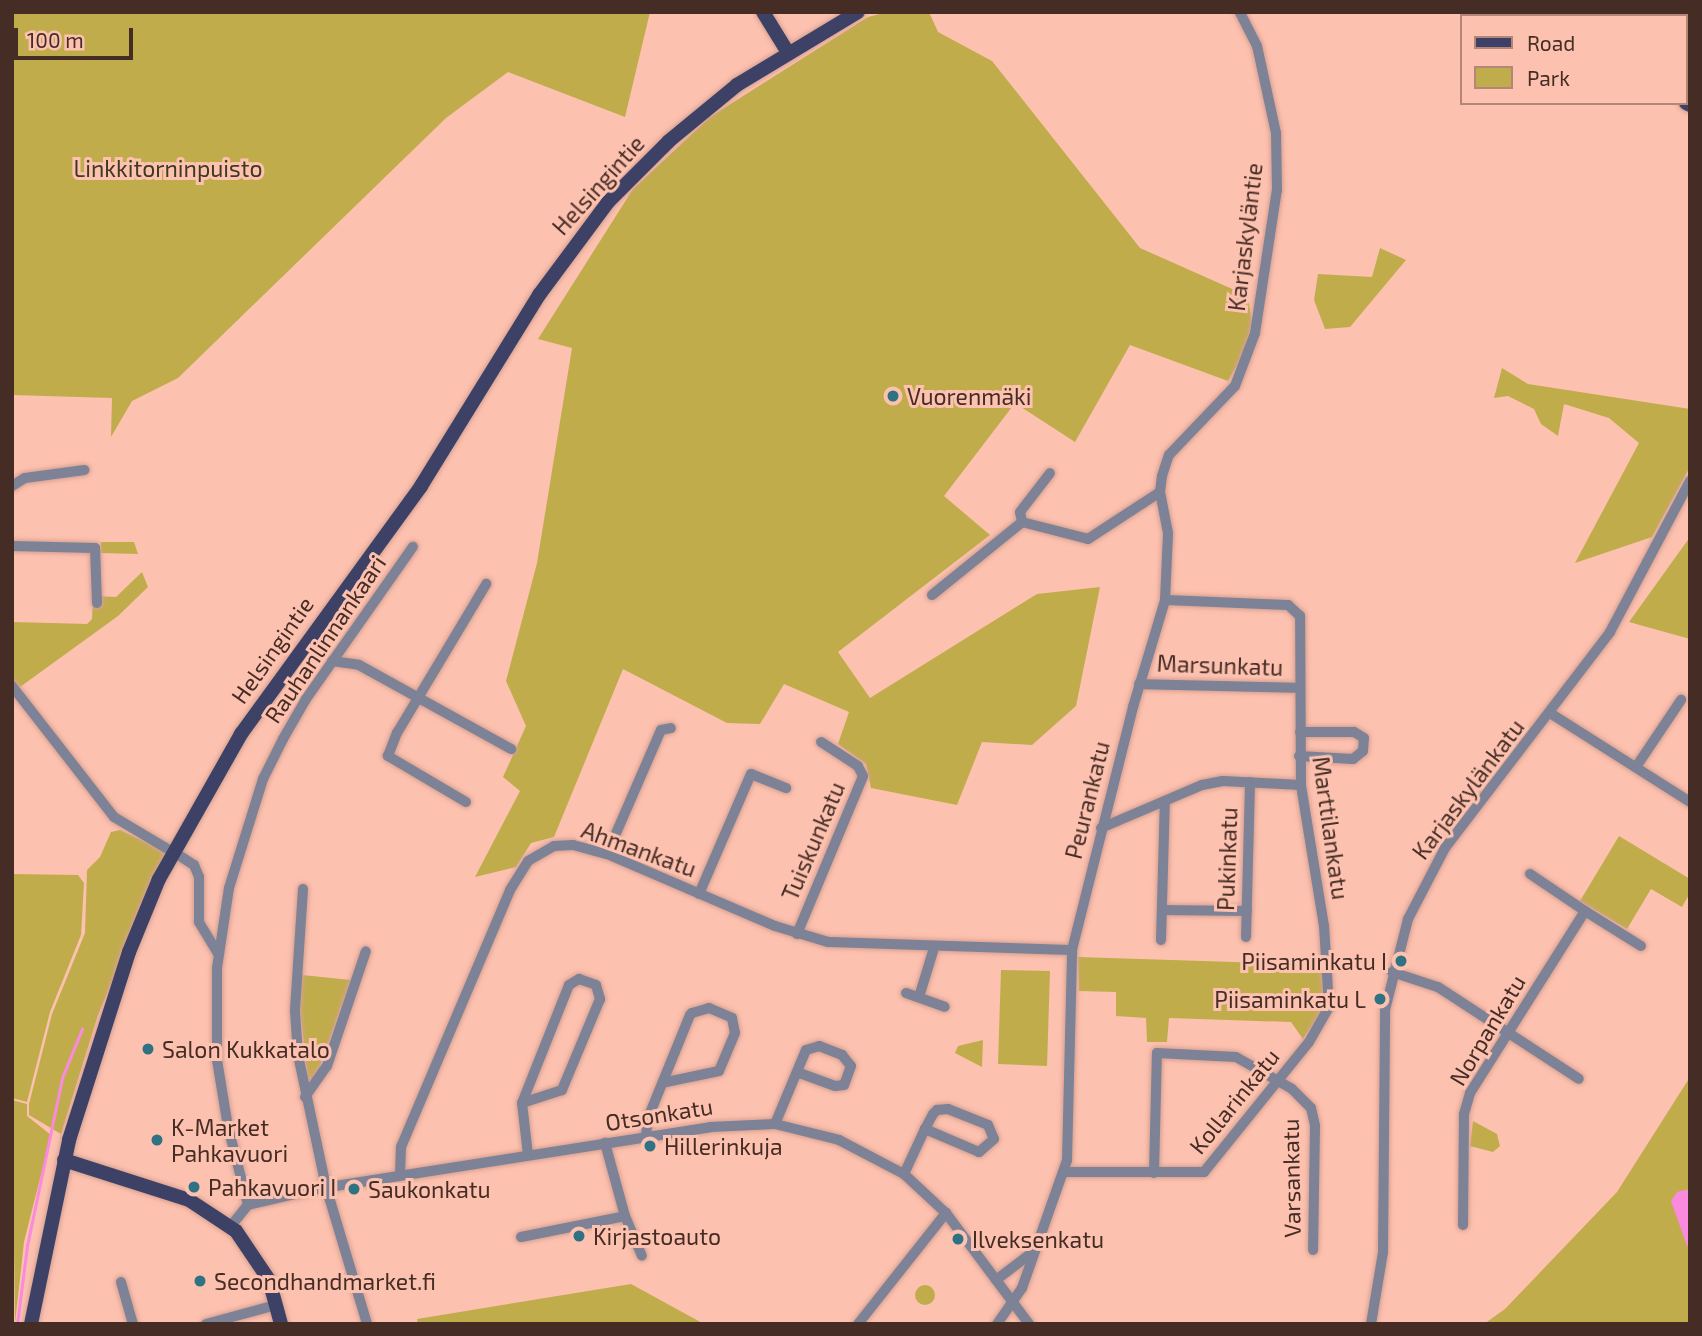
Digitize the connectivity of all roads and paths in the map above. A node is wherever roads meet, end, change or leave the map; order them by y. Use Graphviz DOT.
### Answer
graph roads {
  1 [pos="763,12"];
  2 [pos="858,12"];
  3 [pos="1240,12"];
  4 [pos="788,51"];
  5 [pos="1235,386"];
  6 [pos="84,470"];
  7 [pos="1051,473"];
  8 [pos="1690,481"];
  9 [pos="12,486"];
  10 [pos="1160,492"];
  11 [pos="1022,522"];
  12 [pos="12,546"];
  13 [pos="413,547"];
  14 [pos="486,584"];
  15 [pos="932,595"];
  16 [pos="1164,600"];
  17 [pos="97,603"];
  18 [pos="332,661"];
  19 [pos="1139,684"];
  20 [pos="12,686"];
  21 [pos="1300,688"];
  22 [pos="419,696"];
  23 [pos="1681,700"];
  24 [pos="1550,713"];
  25 [pos="671,728"];
  26 [pos="1300,732"];
  27 [pos="821,742"];
  28 [pos="511,749"];
  29 [pos="1299,756"];
  30 [pos="1636,767"];
  31 [pos="1250,782"];
  32 [pos="1301,785"];
  33 [pos="786,788"];
  34 [pos="1165,801"];
  35 [pos="466,802"];
  36 [pos="1690,802"];
  37 [pos="1101,828"];
  38 [pos="166,848"];
  39 [pos="607,855"];
  40 [pos="180,856"];
  41 [pos="1530,874"];
  42 [pos="303,889"];
  43 [pos="699,894"];
  44 [pos="1163,910"];
  45 [pos="1247,911"];
  46 [pos="1586,911"];
  47 [pos="797,934"];
  48 [pos="1246,937"];
  49 [pos="1161,940"];
  50 [pos="1641,946"];
  51 [pos="934,948"];
  52 [pos="1072,950"];
  53 [pos="366,951"];
  54 [pos="218,954"];
  55 [pos="1328,969"];
  56 [pos="1392,972"];
  57 [pos="906,993"];
  58 [pos="919,998"];
  59 [pos="945,1007"];
  60 [pos="1508,1033"];
  61 [pos="797,1072"];
  62 [pos="1578,1079"];
  63 [pos="1277,1081"];
  64 [pos="662,1083"];
  65 [pos="305,1097"];
  66 [pos="522,1103"];
  67 [pos="775,1124"];
  68 [pos="925,1129"];
  69 [pos="646,1136"];
  70 [pos="605,1143"];
  71 [pos="527,1155"];
  72 [pos="64,1160"];
  73 [pos="1065,1172"];
  74 [pos="1154,1173"];
  75 [pos="904,1174"];
  76 [pos="400,1175"];
  77 [pos="326,1187"];
  78 [pos="248,1205"];
  79 [pos="946,1213"];
  80 [pos="625,1216"];
  81 [pos="1463,1225"];
  82 [pos="230,1227"];
  83 [pos="521,1237"];
  84 [pos="1313,1250"];
  85 [pos="1034,1251"];
  86 [pos="642,1256"];
  87 [pos="996,1280"];
  88 [pos="121,1282"];
  89 [pos="1014,1304"];
  90 [pos="276,1305"];
  91 [pos="32,1324"];
  92 [pos="133,1324"];
  93 [pos="206,1324"];
  94 [pos="281,1324"];
  95 [pos="367,1324"];
  96 [pos="858,1324"];
  97 [pos="997,1324"];
  98 [pos="1029,1324"];
  99 [pos="1371,1324"];
  1 -- 4 [label="main road"];
  2 -- 4 [label="main road, Helsingintie"];
  3 -- 5 [label="street, Karjaskyläntie"];
  4 -- 72 [label="main road, Helsingintie"];
  5 -- 10 [label="street, Peurankatu"];
  6 -- 9 [label="street"];
  7 -- 11 [label="street"];
  8 -- 24 [label="street, Karjaskylänkatu"];
  10 -- 11 [label="street"];
  10 -- 16 [label="street, Peurankatu"];
  11 -- 15 [label="street"];
  12 -- 17 [label="street"];
  13 -- 18 [label="street, Rauhanlinnankaari"];
  14 -- 22 [label="street"];
  16 -- 19 [label="street, Peurankatu"];
  16 -- 21 [label="street, Marttilankatu"];
  18 -- 22 [label="street"];
  18 -- 54 [label="street, Rauhanlinnankaari"];
  19 -- 21 [label="street, Marsunkatu"];
  19 -- 37 [label="street, Peurankatu"];
  20 -- 38 [label="street"];
  21 -- 26 [label="street, Marttilankatu"];
  22 -- 28 [label="street"];
  22 -- 35 [label="street"];
  23 -- 30 [label="street"];
  24 -- 30 [label="street"];
  24 -- 56 [label="street, Karjaskylänkatu"];
  25 -- 39 [label="street"];
  26 -- 29 [label="street, Marttilankatu"];
  26 -- 29 [label="street"];
  27 -- 47 [label="street, Tuiskunkatu"];
  29 -- 32 [label="street, Marttilankatu"];
  30 -- 36 [label="street"];
  31 -- 32 [label="street"];
  31 -- 34 [label="street"];
  31 -- 45 [label="street, Pukinkatu"];
  32 -- 55 [label="street, Marttilankatu"];
  33 -- 43 [label="street"];
  34 -- 37 [label="street"];
  34 -- 44 [label="street"];
  37 -- 52 [label="street, Peurankatu"];
  39 -- 43 [label="street, Ahmankatu"];
  39 -- 76 [label="street, Ahmankatu"];
  40 -- 54 [label="street"];
  41 -- 46 [label="street"];
  42 -- 65 [label="street"];
  43 -- 47 [label="street, Ahmankatu"];
  44 -- 45 [label="street"];
  44 -- 49 [label="street"];
  45 -- 48 [label="street, Pukinkatu"];
  46 -- 50 [label="street"];
  46 -- 60 [label="street, Norpankatu"];
  47 -- 51 [label="street, Ahmankatu"];
  51 -- 52 [label="street, Ahmankatu"];
  51 -- 58 [label="street"];
  52 -- 73 [label="street, Peurankatu"];
  53 -- 65 [label="street"];
  54 -- 78 [label="street, Rauhanlinnankaari"];
  55 -- 63 [label="street, Kollarinkatu"];
  56 -- 60 [label="street"];
  56 -- 99 [label="street, Karjaskylänkatu"];
  57 -- 58 [label="street"];
  58 -- 59 [label="street"];
  60 -- 62 [label="street"];
  60 -- 81 [label="street, Norpankatu"];
  61 -- 61 [label="street"];
  61 -- 67 [label="street"];
  63 -- 74 [label="street, Kollarinkatu"];
  63 -- 74 [label="street, Varsankatu"];
  63 -- 84 [label="street, Varsankatu"];
  64 -- 64 [label="street"];
  64 -- 69 [label="street"];
  65 -- 77 [label="street"];
  66 -- 66 [label="street"];
  66 -- 71 [label="street"];
  67 -- 69 [label="street, Otsonkatu"];
  67 -- 75 [label="street, Otsonkatu"];
  68 -- 68 [label="street"];
  68 -- 75 [label="street"];
  69 -- 70 [label="street, Otsonkatu"];
  70 -- 71 [label="street, Otsonkatu"];
  70 -- 80 [label="street"];
  71 -- 76 [label="street, Otsonkatu"];
  72 -- 82 [label="main road"];
  72 -- 91 [label="main road, Helsingintie"];
  73 -- 74 [label="street, Kollarinkatu"];
  73 -- 85 [label="street, Peurankatu"];
  75 -- 79 [label="street, Otsonkatu"];
  76 -- 77 [label="street, Otsonkatu"];
  77 -- 78 [label="street, Otsonkatu"];
  77 -- 95 [label="street"];
  78 -- 82 [label="street"];
  79 -- 87 [label="street, Otsonkatu"];
  79 -- 96 [label="street"];
  80 -- 83 [label="street"];
  80 -- 86 [label="street"];
  82 -- 90 [label="main road"];
  85 -- 87 [label="street"];
  85 -- 89 [label="street, Peurankatu"];
  87 -- 89 [label="street, Otsonkatu"];
  88 -- 92 [label="street"];
  89 -- 97 [label="street, Peurankatu"];
  89 -- 98 [label="street, Otsonkatu"];
  90 -- 93 [label="street"];
  90 -- 94 [label="main road"];
}
